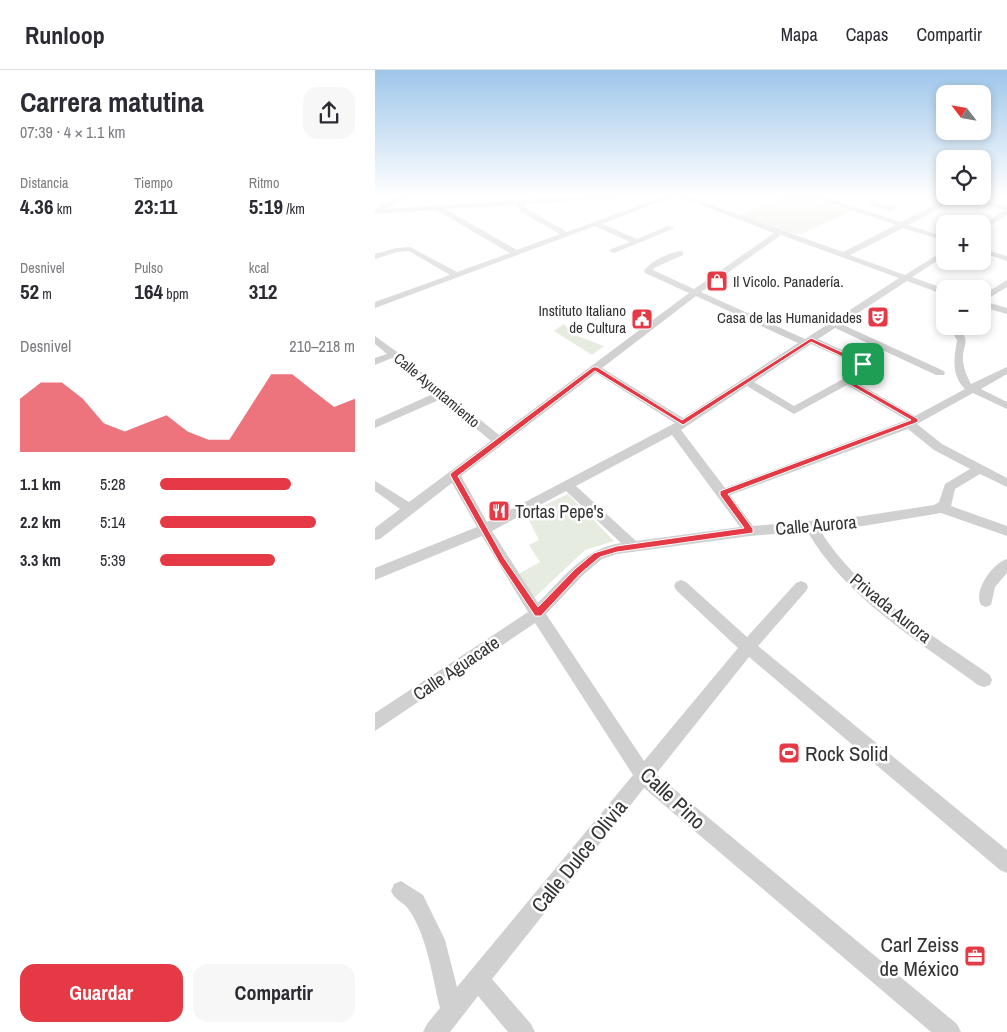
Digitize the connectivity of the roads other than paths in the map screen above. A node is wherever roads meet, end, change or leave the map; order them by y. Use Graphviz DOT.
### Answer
graph roads {
  1 [pos="495,241"];
  2 [pos="550,241"];
  3 [pos="768,241"];
  4 [pos="805,241"];
  5 [pos="871,241"];
  6 [pos="637,242"];
  7 [pos="614,251"];
  8 [pos="516,253"];
  9 [pos="680,253"];
  10 [pos="843,254"];
  11 [pos="991,254"];
  12 [pos="375,257"];
  13 [pos="936,258"];
  14 [pos="1007,259"];
  15 [pos="457,275"];
  16 [pos="904,278"];
  17 [pos="1007,283"];
  18 [pos="936,289"];
  19 [pos="696,292"];
  20 [pos="991,294"];
  21 [pos="375,305"];
  22 [pos="991,306"];
  23 [pos="1007,311"];
  24 [pos="835,325"];
  25 [pos="960,335"];
  26 [pos="375,339"];
  27 [pos="808,342"];
  28 [pos="394,354"];
  29 [pos="375,362"];
  30 [pos="595,368"];
  31 [pos="1007,370"];
  32 [pos="940,373"];
  33 [pos="847,381"];
  34 [pos="747,382"];
  35 [pos="973,389"];
  36 [pos="442,394"];
  37 [pos="1007,406"];
  38 [pos="912,423"];
  39 [pos="375,424"];
  40 [pos="678,426"];
  41 [pos="499,441"];
  42 [pos="979,469"];
  43 [pos="454,475"];
  44 [pos="1007,483"];
  45 [pos="375,484"];
  46 [pos="568,486"];
  47 [pos="949,487"];
  48 [pos="723,493"];
  49 [pos="942,508"];
  50 [pos="409,509"];
  51 [pos="981,522"];
  52 [pos="810,525"];
  53 [pos="485,529"];
  54 [pos="750,531"];
  55 [pos="1007,531"];
  56 [pos="375,535"];
  57 [pos="634,546"];
  58 [pos="1007,564"];
  59 [pos="375,574"];
  60 [pos="681,586"];
  61 [pos="801,587"];
  62 [pos="986,601"];
  63 [pos="538,613"];
  64 [pos="748,647"];
  65 [pos="984,680"];
  66 [pos="375,723"];
  67 [pos="644,776"];
  68 [pos="1007,862"];
  69 [pos="401,891"];
  70 [pos="479,980"];
  71 [pos="452,1012"];
  72 [pos="435,1032"];
  73 [pos="523,1032"];
  74 [pos="949,1032"];
  1 -- 8 [label="street"];
  2 -- 8 [label="street"];
  3 -- 19 [label="street"];
  4 -- 10 [label="street"];
  5 -- 10 [label="street"];
  6 -- 7 [label="street"];
  8 -- 15 [label="street"];
  9 -- 19 [label="street"];
  10 -- 16 [label="street"];
  11 -- 14 [label="street"];
  12 -- 15 [label="street"];
  13 -- 16 [label="street"];
  15 -- 21 [label="street"];
  16 -- 18 [label="street"];
  16 -- 24 [label="street"];
  17 -- 20 [label="street"];
  19 -- 27 [label="street"];
  19 -- 30 [label="street"];
  22 -- 23 [label="street"];
  24 -- 27 [label="street"];
  24 -- 32 [label="street"];
  25 -- 35 [label="street"];
  26 -- 28 [label="street, Calle Ayuntamiento"];
  27 -- 33 [label="street"];
  27 -- 34 [label="street"];
  28 -- 29 [label="street"];
  28 -- 36 [label="street, Calle Ayuntamiento"];
  30 -- 40 [label="street"];
  30 -- 41 [label="street"];
  31 -- 35 [label="street"];
  33 -- 34 [label="street"];
  33 -- 38 [label="street"];
  34 -- 40 [label="street"];
  35 -- 37 [label="street"];
  35 -- 38 [label="street"];
  36 -- 39 [label="street"];
  36 -- 41 [label="street, Calle Ayuntamiento"];
  38 -- 42 [label="street"];
  38 -- 48 [label="street"];
  40 -- 46 [label="street"];
  40 -- 48 [label="street"];
  41 -- 43 [label="street"];
  42 -- 44 [label="street"];
  42 -- 47 [label="street"];
  43 -- 50 [label="street"];
  43 -- 53 [label="street, Calle Pino"];
  45 -- 50 [label="street"];
  46 -- 53 [label="street"];
  46 -- 57 [label="street"];
  47 -- 49 [label="street"];
  47 -- 51 [label="street"];
  48 -- 54 [label="street"];
  49 -- 51 [label="street"];
  49 -- 52 [label="street, Calle Aurora"];
  50 -- 56 [label="street"];
  51 -- 55 [label="street"];
  52 -- 54 [label="street, Calle Aurora"];
  52 -- 65 [label="street, Privada Aurora"];
  53 -- 59 [label="street"];
  53 -- 63 [label="street, Calle Pino"];
  54 -- 57 [label="street, Calle Aurora"];
  57 -- 63 [label="street, Calle Aurora"];
  58 -- 62 [label="street"];
  60 -- 64 [label="street"];
  61 -- 64 [label="street, Calle Dulce Olivia"];
  63 -- 66 [label="street, Calle Aguacate"];
  63 -- 67 [label="street, Calle Pino"];
  64 -- 67 [label="street, Calle Dulce Olivia"];
  64 -- 68 [label="street"];
  67 -- 70 [label="street, Calle Dulce Olivia"];
  67 -- 74 [label="street, Calle Pino"];
  69 -- 71 [label="street"];
  70 -- 71 [label="street, Calle Dulce Olivia"];
  70 -- 73 [label="street"];
  71 -- 72 [label="street, Calle Dulce Olivia"];
}
